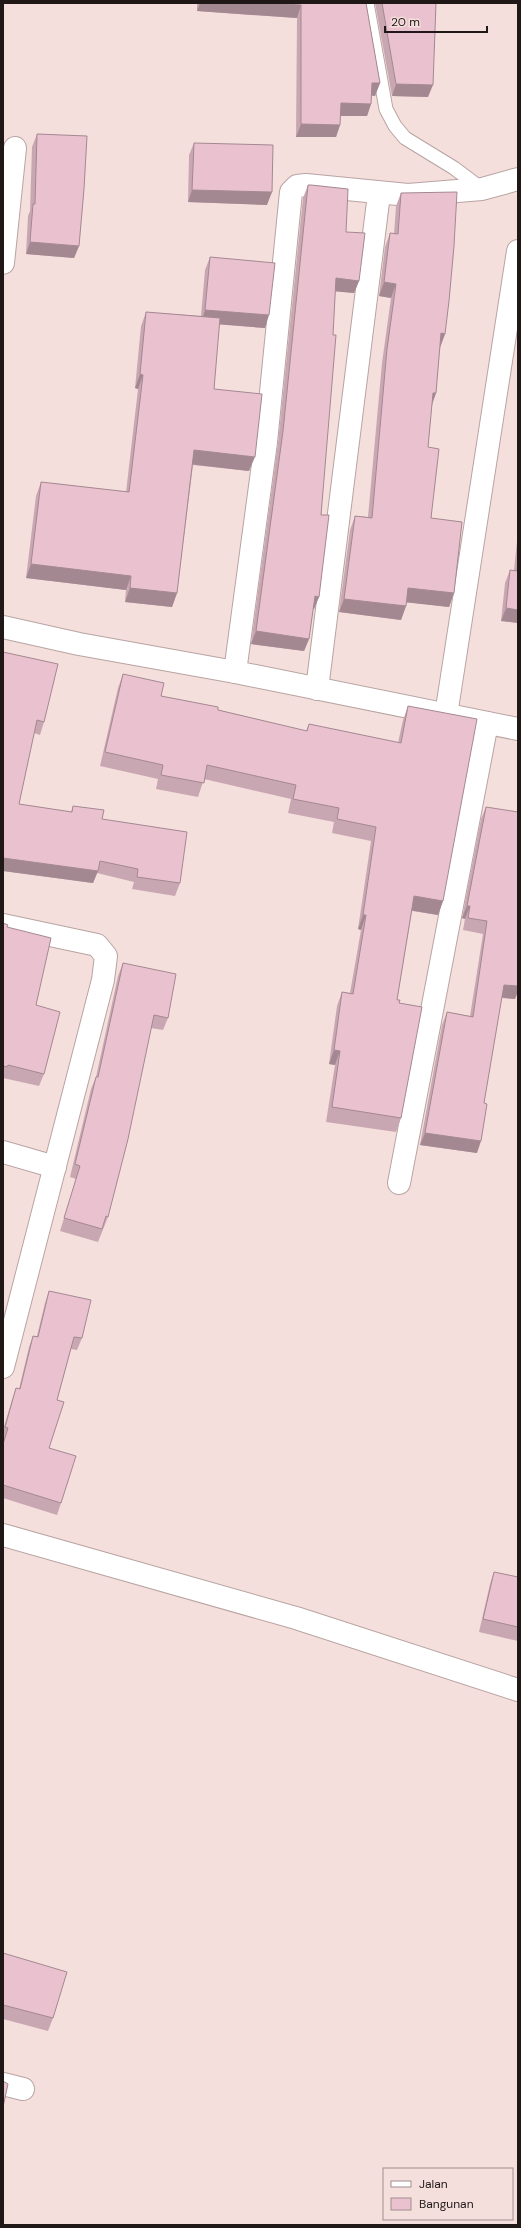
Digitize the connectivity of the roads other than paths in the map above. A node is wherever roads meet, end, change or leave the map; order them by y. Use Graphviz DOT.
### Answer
graph roads {
  1 [pos="367,3"];
  2 [pos="15,148"];
  3 [pos="518,179"];
  4 [pos="482,189"];
  5 [pos="379,194"];
  6 [pos="518,251"];
  7 [pos="3,263"];
  8 [pos="3,627"];
  9 [pos="235,672"];
  10 [pos="317,689"];
  11 [pos="446,715"];
  12 [pos="487,723"];
  13 [pos="518,729"];
  14 [pos="3,925"];
  15 [pos="3,1152"];
  16 [pos="55,1167"];
  17 [pos="399,1183"];
  18 [pos="3,1367"];
  19 [pos="3,1535"];
  20 [pos="518,1690"];
  1 -- 4 [label="lane"];
  2 -- 7 [label="street"];
  3 -- 4 [label="street"];
  4 -- 5 [label="street"];
  5 -- 9 [label="street"];
  5 -- 10 [label="street"];
  6 -- 11 [label="street"];
  8 -- 9 [label="street"];
  9 -- 10 [label="street"];
  10 -- 11 [label="street"];
  11 -- 12 [label="street"];
  12 -- 13 [label="street"];
  12 -- 17 [label="street"];
  14 -- 16 [label="street"];
  15 -- 16 [label="street"];
  16 -- 18 [label="street"];
  19 -- 20 [label="street"];
}
